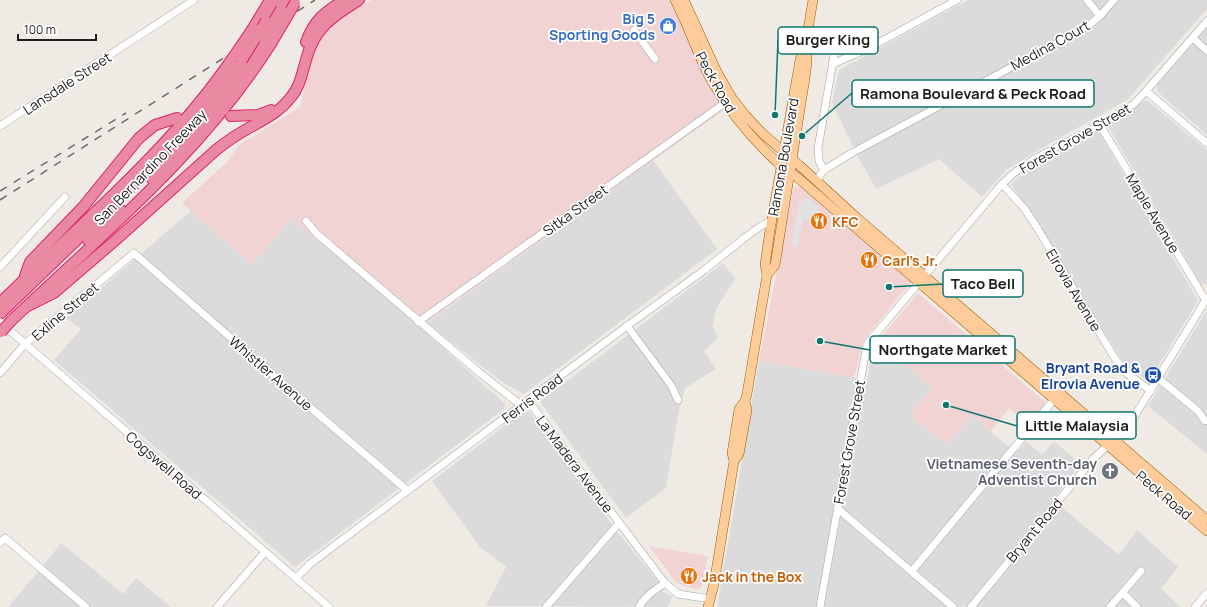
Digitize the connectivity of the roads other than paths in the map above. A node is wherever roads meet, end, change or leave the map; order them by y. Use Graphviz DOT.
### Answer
graph roads {
  1 [pos="194,0"];
  2 [pos="270,0"];
  3 [pos="344,0"];
  4 [pos="358,0"];
  5 [pos="674,0"];
  6 [pos="684,0"];
  7 [pos="813,0"];
  8 [pos="957,0"];
  9 [pos="1087,0"];
  10 [pos="1114,0"];
  11 [pos="287,2"];
  12 [pos="1100,16"];
  13 [pos="1207,21"];
  14 [pos="634,30"];
  15 [pos="1193,38"];
  16 [pos="268,40"];
  17 [pos="837,40"];
  18 [pos="806,41"];
  19 [pos="867,49"];
  20 [pos="1207,51"];
  21 [pos="237,59"];
  22 [pos="655,59"];
  23 [pos="832,64"];
  24 [pos="1146,91"];
  25 [pos="728,101"];
  26 [pos="232,116"];
  27 [pos="177,118"];
  28 [pos="1100,124"];
  29 [pos="0,126"];
  30 [pos="1207,143"];
  31 [pos="784,152"];
  32 [pos="792,159"];
  33 [pos="781,166"];
  34 [pos="824,170"];
  35 [pos="790,172"];
  36 [pos="816,181"];
  37 [pos="1002,184"];
  38 [pos="65,197"];
  39 [pos="853,220"];
  40 [pos="306,221"];
  41 [pos="771,221"];
  42 [pos="134,254"];
  43 [pos="0,267"];
  44 [pos="767,275"];
  45 [pos="921,279"];
  46 [pos="24,280"];
  47 [pos="1206,300"];
  48 [pos="26,307"];
  49 [pos="0,319"];
  50 [pos="418,322"];
  51 [pos="627,326"];
  52 [pos="25,344"];
  53 [pos="0,373"];
  54 [pos="1158,378"];
  55 [pos="1151,391"];
  56 [pos="1057,396"];
  57 [pos="678,400"];
  58 [pos="525,403"];
  59 [pos="1205,421"];
  60 [pos="1111,444"];
  61 [pos="408,491"];
  62 [pos="837,508"];
  63 [pos="1207,520"];
  64 [pos="620,523"];
  65 [pos="1207,531"];
  66 [pos="2,541"];
  67 [pos="265,552"];
  68 [pos="912,571"];
  69 [pos="1141,571"];
  70 [pos="296,578"];
  71 [pos="665,583"];
  72 [pos="1123,593"];
  73 [pos="1207,593"];
  74 [pos="709,603"];
  75 [pos="86,607"];
  76 [pos="217,607"];
  77 [pos="329,607"];
  78 [pos="546,607"];
  79 [pos="640,607"];
  80 [pos="820,607"];
  81 [pos="953,607"];
  82 [pos="971,607"];
  83 [pos="1110,607"];
  84 [pos="1137,607"];
  85 [pos="1195,607"];
  1 -- 29 [label="street, Lansdale Street"];
  2 -- 21 [label="highway, San Bernardino Freeway, bridge"];
  3 -- 26 [label="highway"];
  4 -- 48 [label="highway"];
  5 -- 25 [label="main road, Peck Road"];
  6 -- 25 [label="main road, Peck Road"];
  7 -- 18 [label="main road, Ramona Boulevard"];
  8 -- 19 [label="street"];
  9 -- 12 [label="street"];
  10 -- 12 [label="street, Medina Court"];
  11 -- 16 [label="highway, San Bernardino Freeway, bridge"];
  11 -- 16 [label="highway, bridge"];
  11 -- 21 [label="highway, bridge"];
  12 -- 34 [label="street, Medina Court"];
  13 -- 15 [label="street, Forest Grove Street"];
  14 -- 22 [label="street"];
  15 -- 20 [label="street"];
  15 -- 24 [label="street, Forest Grove Street"];
  16 -- 48 [label="highway, San Bernardino Freeway"];
  17 -- 18 [label="street"];
  17 -- 19 [label="street"];
  17 -- 23 [label="street"];
  18 -- 31 [label="main road, Ramona Boulevard"];
  18 -- 32 [label="main road, Ramona Boulevard"];
  19 -- 23 [label="street"];
  21 -- 46 [label="highway, San Bernardino Freeway"];
  21 -- 49 [label="highway"];
  23 -- 34 [label="street"];
  24 -- 28 [label="street, Forest Grove Street"];
  24 -- 30 [label="street"];
  25 -- 31 [label="main road, Peck Road"];
  25 -- 33 [label="main road, Peck Road"];
  25 -- 50 [label="street, Sitka Street"];
  27 -- 46 [label="highway"];
  28 -- 37 [label="street, Forest Grove Street"];
  28 -- 47 [label="street, Maple Avenue"];
  31 -- 32 [label="main road, Peck Road"];
  31 -- 33 [label="main road, Ramona Boulevard"];
  32 -- 35 [label="main road, Ramona Boulevard"];
  32 -- 36 [label="main road, Peck Road"];
  33 -- 35 [label="main road, Peck Road"];
  33 -- 41 [label="main road, Ramona Boulevard"];
  34 -- 36 [label="street, Medina Court"];
  35 -- 39 [label="main road, Peck Road"];
  35 -- 44 [label="main road, Ramona Boulevard"];
  36 -- 39 [label="main road, Peck Road"];
  37 -- 45 [label="street, Forest Grove Street"];
  37 -- 55 [label="street, Elrovia Avenue"];
  38 -- 43 [label="street"];
  39 -- 45 [label="main road, Peck Road"];
  40 -- 50 [label="street, La Madera Avenue"];
  41 -- 44 [label="main road, Ramona Boulevard"];
  41 -- 51 [label="street, Ferris Road"];
  42 -- 52 [label="street, Exline Street"];
  42 -- 61 [label="street, Whistler Avenue"];
  44 -- 74 [label="main road, Ramona Boulevard"];
  45 -- 56 [label="main road, Peck Road"];
  45 -- 62 [label="street, Forest Grove Street"];
  46 -- 49 [label="highway, San Bernardino Freeway"];
  47 -- 54 [label="street, Bryant Road"];
  48 -- 49 [label="highway, San Bernardino Freeway, bridge"];
  49 -- 52 [label="street, Cogswell Road"];
  50 -- 58 [label="street, La Madera Avenue"];
  51 -- 57 [label="street"];
  51 -- 58 [label="street, Ferris Road"];
  52 -- 53 [label="street, Exline Street"];
  52 -- 67 [label="street, Cogswell Road"];
  54 -- 55 [label="street, Bryant Road"];
  54 -- 59 [label="street"];
  55 -- 60 [label="street, Bryant Road"];
  56 -- 60 [label="main road, Peck Road"];
  56 -- 68 [label="street"];
  58 -- 61 [label="street, Ferris Road"];
  58 -- 64 [label="street, La Madera Avenue"];
  60 -- 63 [label="main road, Peck Road"];
  60 -- 65 [label="main road, Peck Road"];
  60 -- 82 [label="street, Bryant Road"];
  61 -- 70 [label="street, Ferris Road"];
  62 -- 68 [label="street"];
  62 -- 80 [label="street, Forest Grove Street"];
  64 -- 71 [label="street, La Madera Avenue"];
  64 -- 78 [label="street"];
  66 -- 75 [label="street"];
  67 -- 70 [label="street, Cogswell Road"];
  67 -- 76 [label="street"];
  68 -- 81 [label="street"];
  69 -- 72 [label="street"];
  70 -- 77 [label="street, Cogswell Road"];
  71 -- 74 [label="street, La Madera Avenue"];
  71 -- 79 [label="street"];
  72 -- 83 [label="street"];
  72 -- 84 [label="street"];
  73 -- 85 [label="street"];
}
